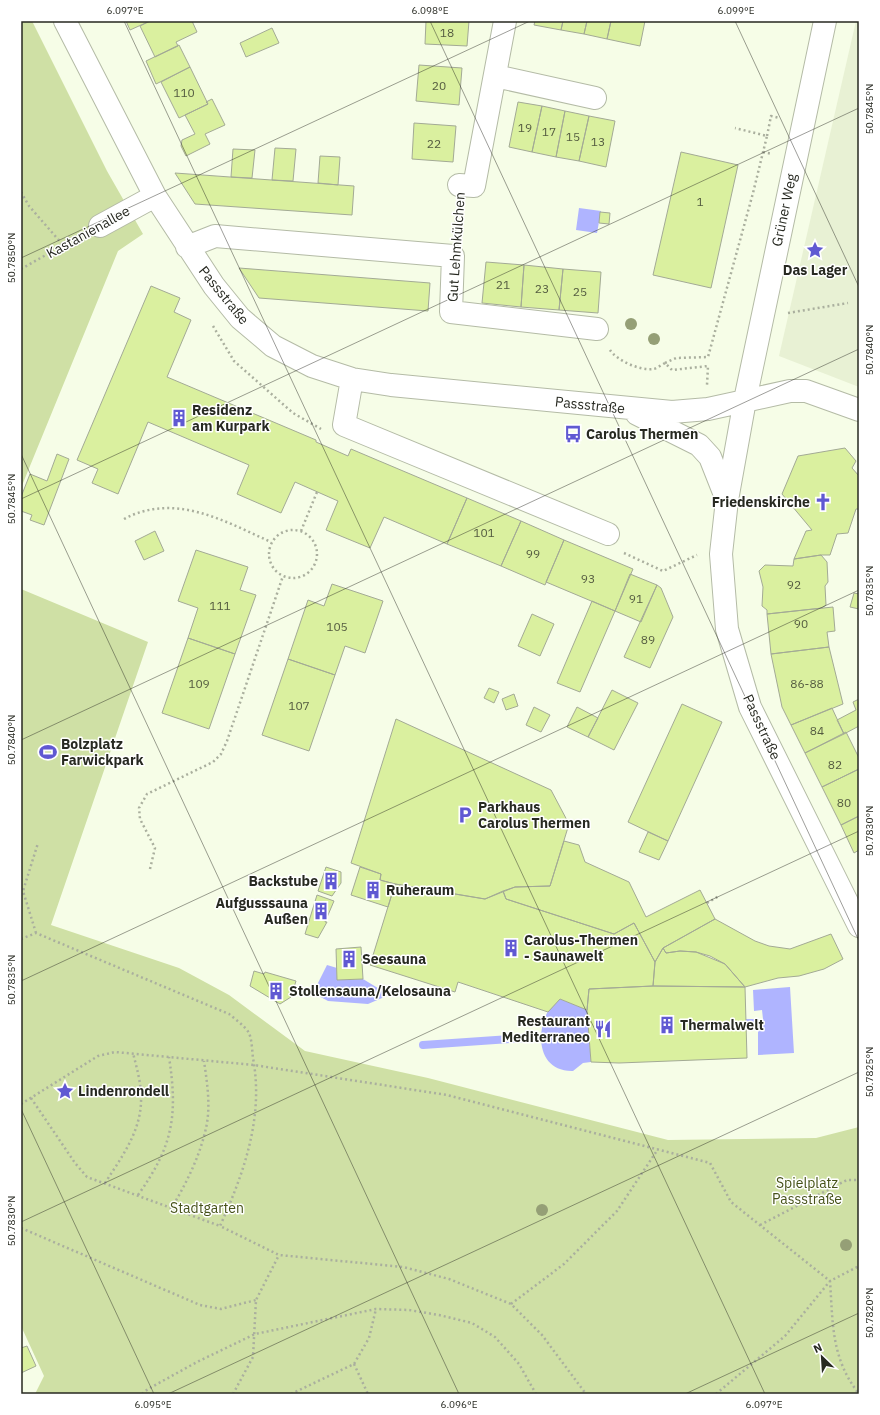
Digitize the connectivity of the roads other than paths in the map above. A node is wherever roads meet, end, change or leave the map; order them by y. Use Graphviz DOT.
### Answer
graph roads {
  1 [pos="65,21"];
  2 [pos="505,21"];
  3 [pos="825,21"];
  4 [pos="495,76"];
  5 [pos="595,98"];
  6 [pos="459,185"];
  7 [pos="155,196"];
  8 [pos="100,226"];
  9 [pos="187,247"];
  10 [pos="597,329"];
  11 [pos="352,379"];
  12 [pos="745,400"];
  13 [pos="627,409"];
  14 [pos="859,410"];
  15 [pos="727,500"];
  16 [pos="608,534"];
  17 [pos="859,926"];
  1 -- 7 [label="street, Passstraße"];
  2 -- 4 [label="street, Gut Lehmkülchen"];
  3 -- 12 [label="street, Grüner Weg"];
  4 -- 5 [label="street"];
  4 -- 6 [label="street, Gut Lehmkülchen"];
  7 -- 8 [label="street, Kastanienallee"];
  7 -- 9 [label="street, Passstraße"];
  9 -- 10 [label="street, Gut Lehmkülchen"];
  9 -- 11 [label="street, Passstraße"];
  11 -- 13 [label="street, Passstraße"];
  11 -- 16 [label="street"];
  12 -- 13 [label="street, Passstraße"];
  12 -- 14 [label="street"];
  12 -- 15 [label="street, Passstraße"];
  13 -- 15 [label="street"];
  15 -- 17 [label="street, Passstraße"];
}
